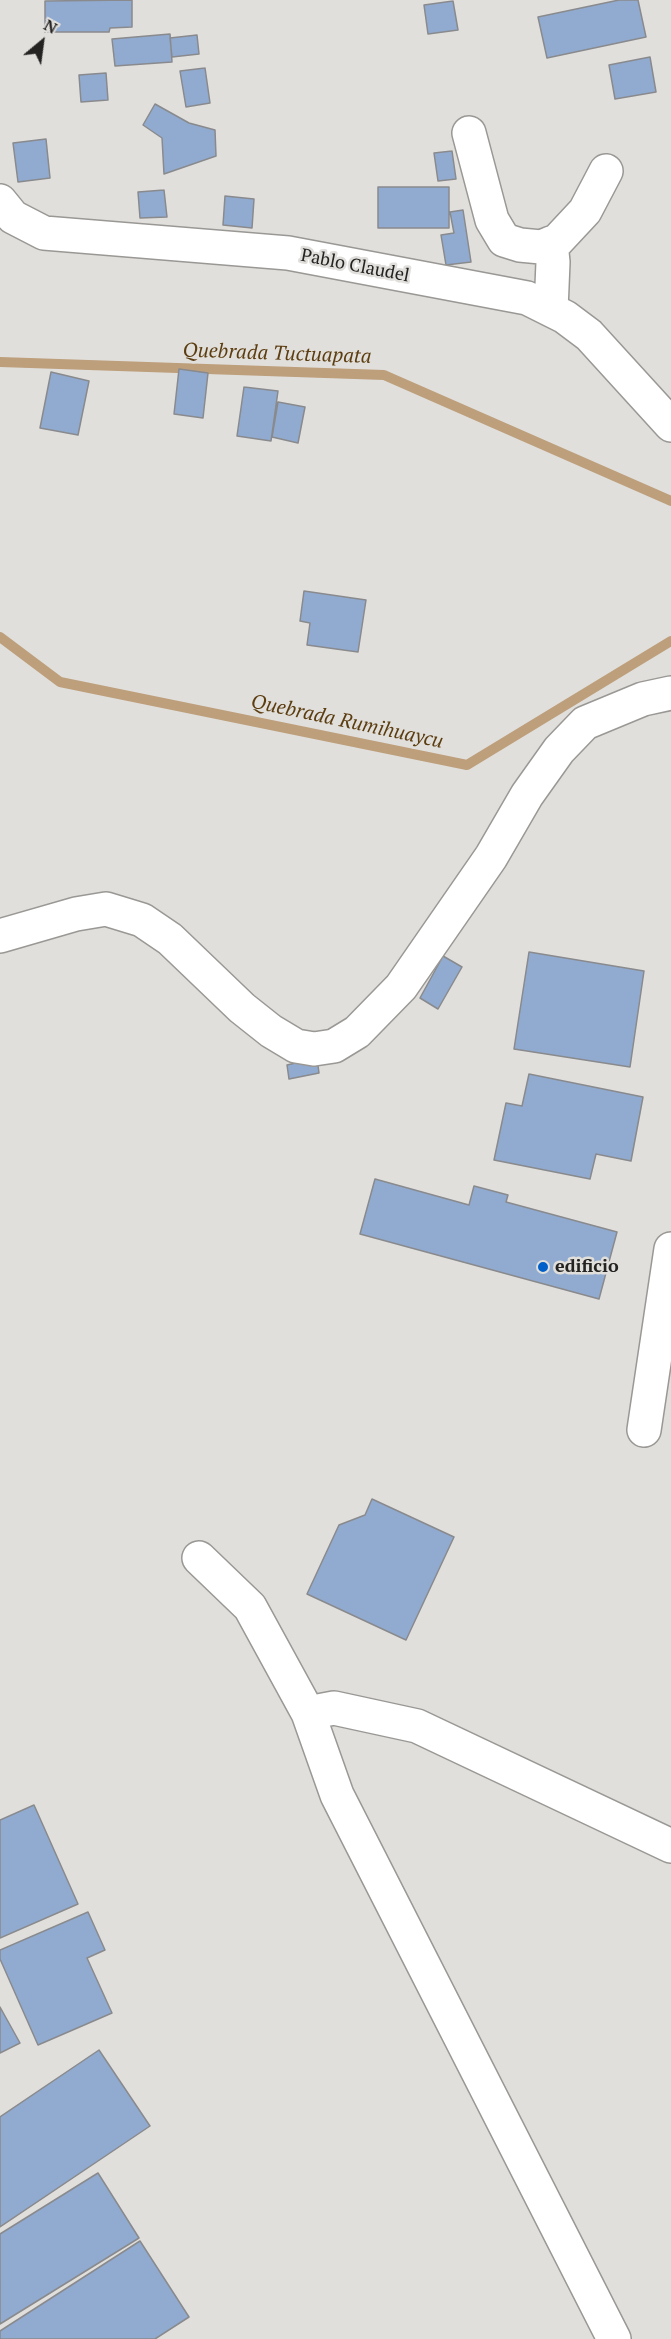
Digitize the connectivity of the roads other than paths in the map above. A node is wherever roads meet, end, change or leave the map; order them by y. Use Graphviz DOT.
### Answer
graph roads {
  1 [pos="469,133"];
  2 [pos="606,171"];
  3 [pos="0,201"];
  4 [pos="551,243"];
  5 [pos="551,310"];
  6 [pos="671,425"];
  7 [pos="671,693"];
  8 [pos="0,936"];
  9 [pos="671,1249"];
  10 [pos="644,1430"];
  11 [pos="199,1558"];
  12 [pos="308,1713"];
  13 [pos="671,1846"];
  14 [pos="614,2339"];
  1 -- 4 [label="street"];
  2 -- 4 [label="street"];
  3 -- 5 [label="street, Pablo Claudel"];
  4 -- 5 [label="street"];
  5 -- 6 [label="street, Pablo Claudel"];
  7 -- 8 [label="street"];
  9 -- 10 [label="street"];
  11 -- 12 [label="street"];
  12 -- 13 [label="street"];
  12 -- 14 [label="street"];
}
